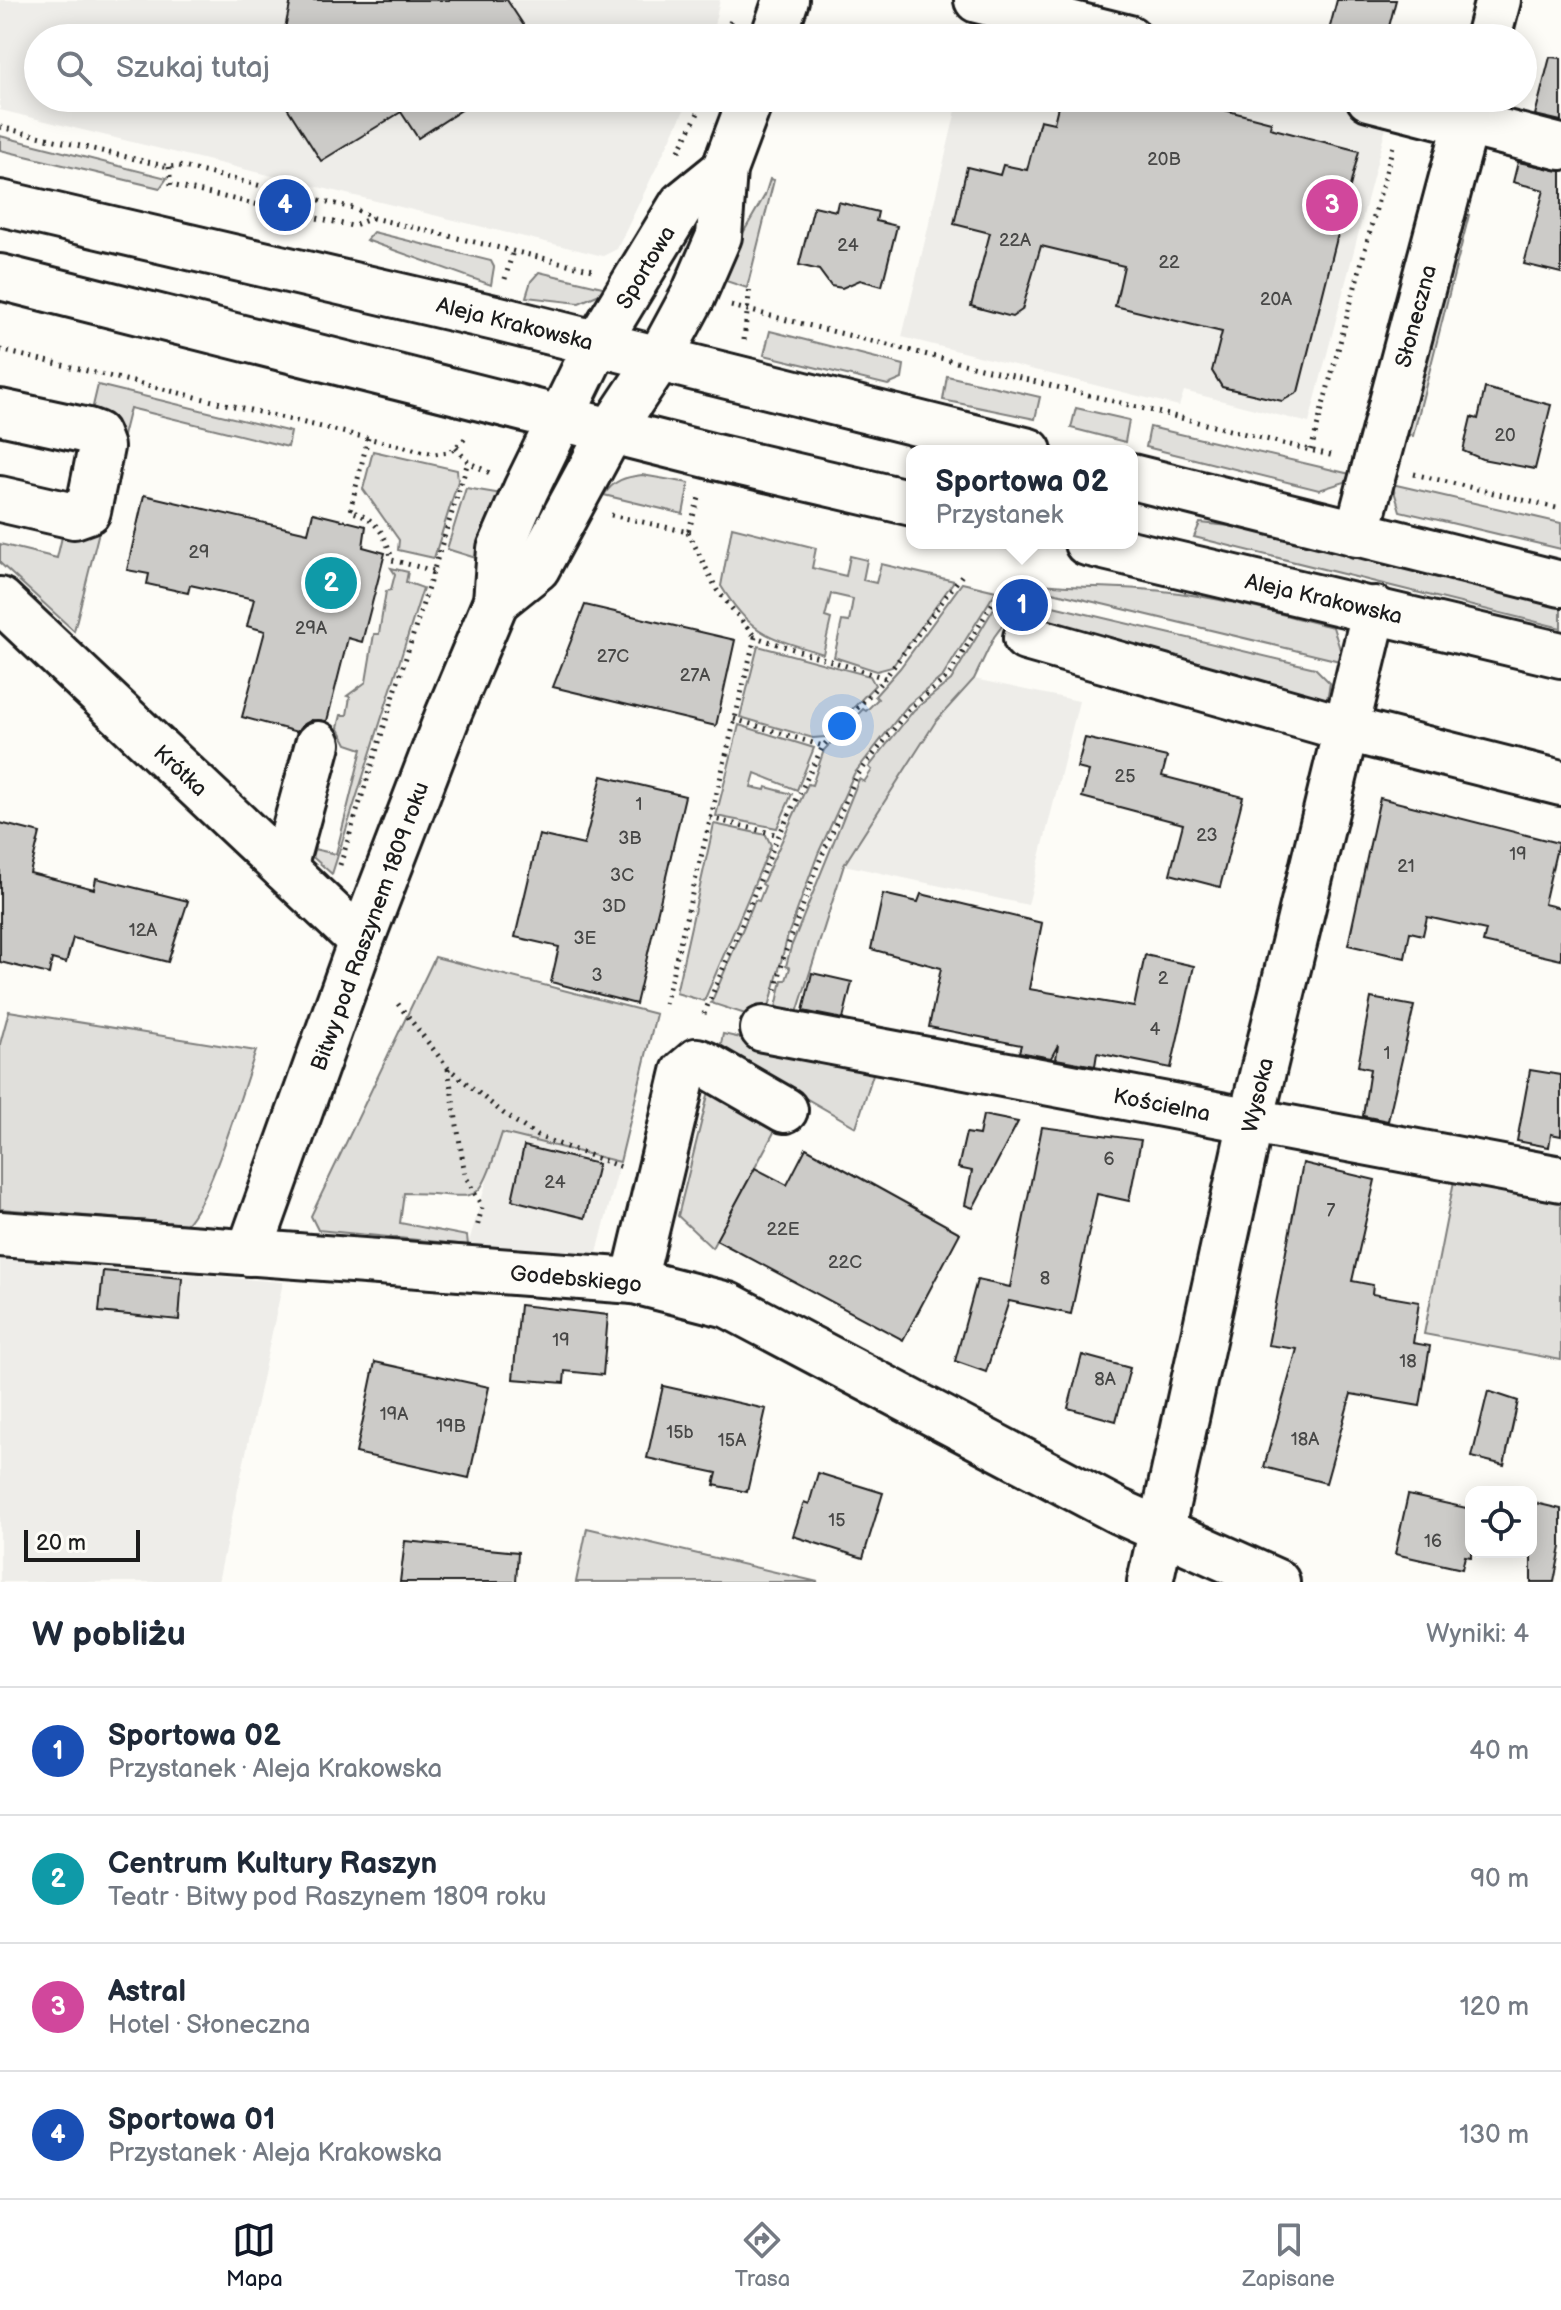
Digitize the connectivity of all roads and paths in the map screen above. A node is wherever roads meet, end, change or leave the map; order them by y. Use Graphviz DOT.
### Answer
graph roads {
  1 [pos="786,0"];
  2 [pos="977,0"];
  3 [pos="1498,0"];
  4 [pos="734,14"];
  5 [pos="730,24"];
  6 [pos="778,24"];
  7 [pos="1073,24"];
  8 [pos="1492,24"];
  9 [pos="746,112"];
  10 [pos="1469,112"];
  11 [pos="1475,112"];
  12 [pos="0,127"];
  13 [pos="1395,139"];
  14 [pos="1561,147"];
  15 [pos="169,167"];
  16 [pos="724,170"];
  17 [pos="0,203"];
  18 [pos="373,218"];
  19 [pos="513,251"];
  20 [pos="596,271"];
  21 [pos="0,277"];
  22 [pos="750,286"];
  23 [pos="502,290"];
  24 [pos="725,305"];
  25 [pos="748,311"];
  26 [pos="597,344"];
  27 [pos="744,345"];
  28 [pos="0,350"];
  29 [pos="659,359"];
  30 [pos="0,412"];
  31 [pos="558,418"];
  32 [pos="470,428"];
  33 [pos="611,431"];
  34 [pos="368,438"];
  35 [pos="1005,445"];
  36 [pos="456,448"];
  37 [pos="1311,450"];
  38 [pos="1346,459"];
  39 [pos="468,462"];
  40 [pos="1408,472"];
  41 [pos="496,476"];
  42 [pos="1138,479"];
  43 [pos="701,491"];
  44 [pos="0,499"];
  45 [pos="906,502"];
  46 [pos="1561,509"];
  47 [pos="607,515"];
  48 [pos="688,532"];
  49 [pos="1357,534"];
  50 [pos="1113,549"];
  51 [pos="434,571"];
  52 [pos="962,575"];
  53 [pos="1561,584"];
  54 [pos="1003,586"];
  55 [pos="0,600"];
  56 [pos="496,601"];
  57 [pos="1375,609"];
  58 [pos="755,637"];
  59 [pos="1026,638"];
  60 [pos="1561,655"];
  61 [pos="885,678"];
  62 [pos="734,719"];
  63 [pos="1347,729"];
  64 [pos="318,744"];
  65 [pos="823,746"];
  66 [pos="1561,783"];
  67 [pos="710,818"];
  68 [pos="779,835"];
  69 [pos="339,867"];
  70 [pos="284,868"];
  71 [pos="361,941"];
  72 [pos="398,1004"];
  73 [pos="665,1004"];
  74 [pos="704,1014"];
  75 [pos="767,1029"];
  76 [pos="448,1068"];
  77 [pos="785,1110"];
  78 [pos="1251,1121"];
  79 [pos="626,1169"];
  80 [pos="1561,1179"];
  81 [pos="482,1207"];
  82 [pos="0,1234"];
  83 [pos="249,1253"];
  84 [pos="634,1281"];
  85 [pos="1162,1532"];
  86 [pos="1150,1582"];
  87 [pos="1277,1582"];
  1 -- 6 [label="street"];
  2 -- 7 [label="street"];
  3 -- 8 [label="street"];
  4 -- 5 [label="path"];
  9 -- 16 [label="street"];
  10 -- 49 [label="street, Słoneczna"];
  11 -- 14 [label="street"];
  12 -- 15 [label="path"];
  13 -- 37 [label="path"];
  15 -- 18 [label="path"];
  15 -- 18 [label="path"];
  16 -- 26 [label="street, Sportowa"];
  16 -- 29 [label="street"];
  17 -- 26 [label="street, Aleja Krakowska"];
  18 -- 19 [label="path"];
  19 -- 20 [label="path"];
  19 -- 23 [label="path"];
  21 -- 31 [label="street"];
  22 -- 25 [label="path"];
  24 -- 25 [label="path"];
  25 -- 27 [label="path"];
  25 -- 37 [label="path"];
  26 -- 29 [label="street, Aleja Krakowska"];
  26 -- 31 [label="street, Sportowa"];
  28 -- 34 [label="path"];
  29 -- 33 [label="street"];
  29 -- 35 [label="street, Aleja Krakowska"];
  30 -- 44 [label="street"];
  31 -- 33 [label="street"];
  31 -- 56 [label="street, Bitwy pod Raszynem 1809 roku"];
  32 -- 36 [label="path"];
  33 -- 45 [label="street"];
  33 -- 56 [label="street, Bitwy pod Raszynem 1809 roku"];
  34 -- 36 [label="path"];
  34 -- 51 [label="path"];
  36 -- 39 [label="path"];
  37 -- 38 [label="path"];
  39 -- 41 [label="path"];
  39 -- 51 [label="path"];
  40 -- 46 [label="path"];
  42 -- 49 [label="street"];
  43 -- 48 [label="path"];
  47 -- 48 [label="path"];
  48 -- 58 [label="path"];
  49 -- 53 [label="street"];
  50 -- 57 [label="street, Aleja Krakowska"];
  51 -- 69 [label="path"];
  52 -- 61 [label="path"];
  54 -- 75 [label="path"];
  55 -- 70 [label="street, Krótka"];
  56 -- 71 [label="street, Bitwy pod Raszynem 1809 roku"];
  57 -- 60 [label="street, Aleja Krakowska"];
  57 -- 63 [label="street, Wysoka"];
  58 -- 61 [label="path"];
  58 -- 62 [label="path"];
  59 -- 63 [label="street"];
  61 -- 65 [label="path"];
  62 -- 65 [label="path"];
  62 -- 67 [label="path"];
  63 -- 66 [label="street"];
  63 -- 78 [label="street, Wysoka"];
  64 -- 70 [label="street"];
  65 -- 68 [label="path"];
  67 -- 68 [label="path"];
  67 -- 73 [label="path"];
  68 -- 74 [label="path"];
  70 -- 71 [label="street, Krótka"];
  71 -- 83 [label="street, Bitwy pod Raszynem 1809 roku"];
  72 -- 76 [label="path"];
  75 -- 78 [label="street, Kościelna"];
  76 -- 79 [label="path"];
  76 -- 81 [label="path"];
  77 -- 84 [label="street"];
  78 -- 80 [label="street, Kościelna"];
  78 -- 85 [label="street, Wysoka"];
  82 -- 83 [label="street, Godebskiego"];
  83 -- 84 [label="street, Godebskiego"];
  84 -- 85 [label="street, Godebskiego"];
  85 -- 86 [label="street, Wysoka"];
  85 -- 87 [label="street, Godebskiego"];
}
